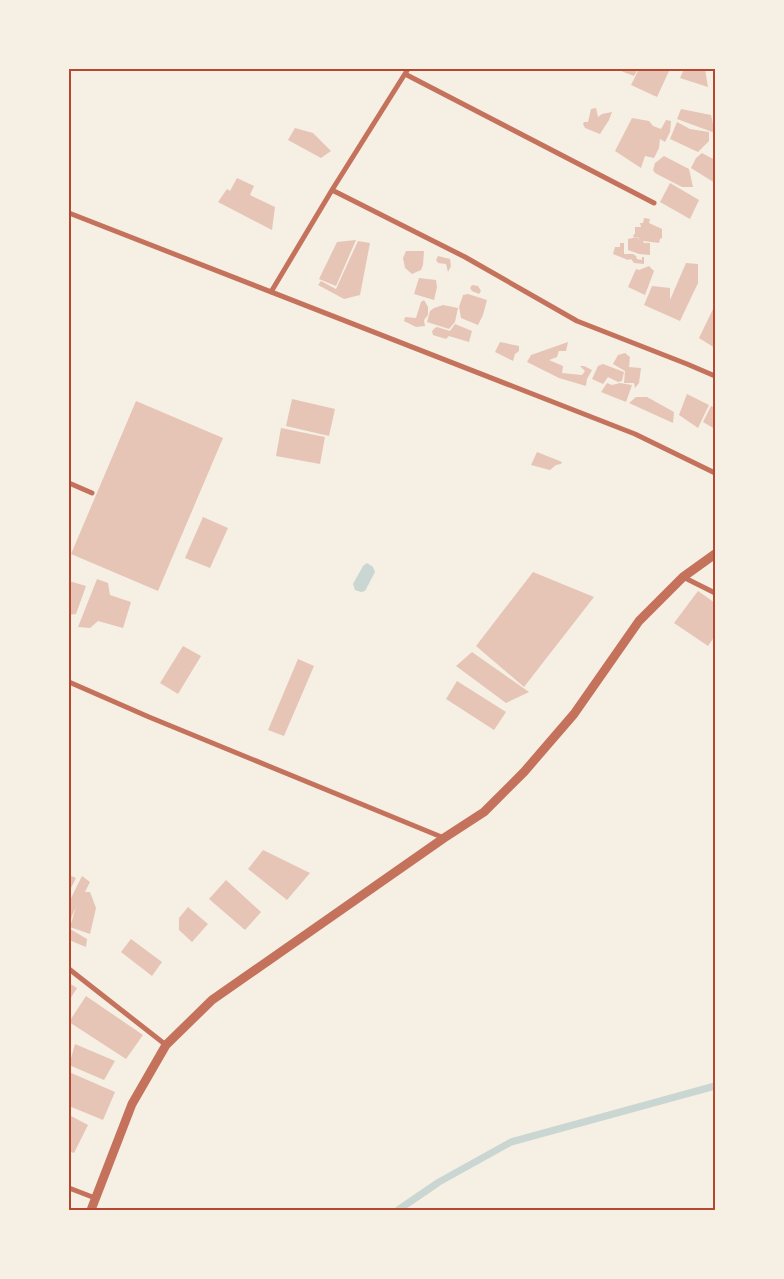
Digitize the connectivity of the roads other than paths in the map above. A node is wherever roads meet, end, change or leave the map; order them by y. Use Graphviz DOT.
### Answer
graph roads {
  1 [pos="407,71"];
  2 [pos="332,190"];
  3 [pos="654,203"];
  4 [pos="69,213"];
  5 [pos="271,292"];
  6 [pos="715,376"];
  7 [pos="715,473"];
  8 [pos="69,483"];
  9 [pos="92,493"];
  10 [pos="715,554"];
  11 [pos="683,577"];
  12 [pos="715,593"];
  13 [pos="69,682"];
  14 [pos="444,838"];
  15 [pos="69,969"];
  16 [pos="166,1045"];
  17 [pos="69,1188"];
  18 [pos="95,1198"];
  19 [pos="91,1210"];
  1 -- 2 [label="street"];
  1 -- 3 [label="street"];
  2 -- 5 [label="street"];
  2 -- 6 [label="street"];
  4 -- 5 [label="street"];
  5 -- 7 [label="street"];
  8 -- 9 [label="street"];
  10 -- 11 [label="street"];
  11 -- 12 [label="street"];
  11 -- 14 [label="street"];
  13 -- 14 [label="street"];
  14 -- 16 [label="street"];
  15 -- 16 [label="street"];
  16 -- 18 [label="street"];
  17 -- 18 [label="street"];
  18 -- 19 [label="street"];
}
